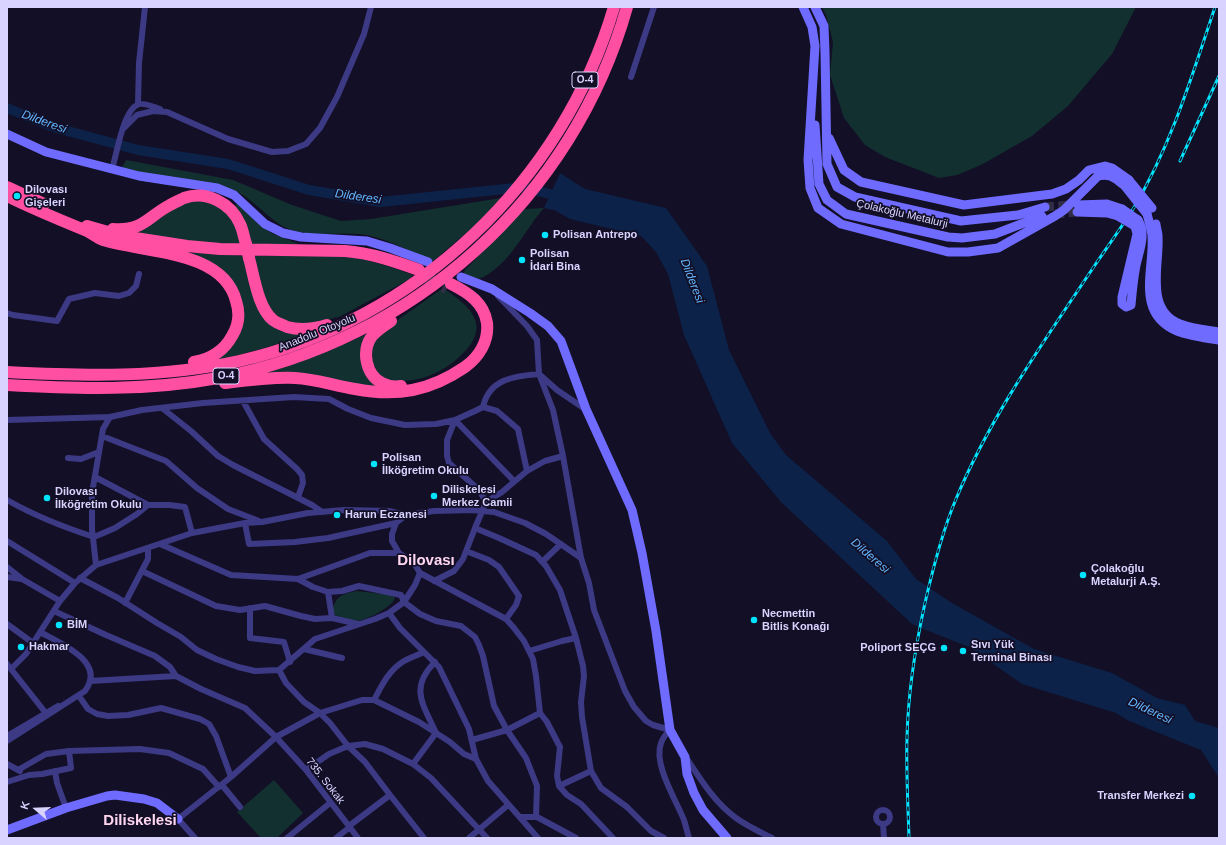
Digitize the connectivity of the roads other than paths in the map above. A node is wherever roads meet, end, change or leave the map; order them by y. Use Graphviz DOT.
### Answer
graph roads {
  1 [pos="145,7"];
  2 [pos="371,7"];
  3 [pos="614,7"];
  4 [pos="627,7"];
  5 [pos="654,7"];
  6 [pos="803,7"];
  7 [pos="815,7"];
  8 [pos="631,77"];
  9 [pos="812,85"];
  10 [pos="138,104"];
  11 [pos="167,112"];
  12 [pos="123,129"];
  13 [pos="7,134"];
  14 [pos="827,135"];
  15 [pos="113,166"];
  16 [pos="1127,183"];
  17 [pos="7,187"];
  18 [pos="7,196"];
  19 [pos="1077,209"];
  20 [pos="1136,223"];
  21 [pos="87,228"];
  22 [pos="428,262"];
  23 [pos="139,274"];
  24 [pos="416,275"];
  25 [pos="453,283"];
  26 [pos="492,289"];
  27 [pos="427,290"];
  28 [pos="7,313"];
  29 [pos="1165,319"];
  30 [pos="1219,332"];
  31 [pos="1219,340"];
  32 [pos="7,372"];
  33 [pos="539,374"];
  34 [pos="106,376"];
  35 [pos="7,385"];
  36 [pos="160,385"];
  37 [pos="243,401"];
  38 [pos="483,407"];
  39 [pos="162,408"];
  40 [pos="586,409"];
  41 [pos="110,417"];
  42 [pos="7,420"];
  43 [pos="455,420"];
  44 [pos="102,436"];
  45 [pos="99,452"];
  46 [pos="564,456"];
  47 [pos="68,458"];
  48 [pos="527,471"];
  49 [pos="95,477"];
  50 [pos="514,481"];
  51 [pos="298,497"];
  52 [pos="7,500"];
  53 [pos="486,502"];
  54 [pos="148,505"];
  55 [pos="483,510"];
  56 [pos="322,512"];
  57 [pos="406,515"];
  58 [pos="262,522"];
  59 [pos="245,523"];
  60 [pos="396,523"];
  61 [pos="475,528"];
  62 [pos="192,533"];
  63 [pos="94,537"];
  64 [pos="7,541"];
  65 [pos="160,544"];
  66 [pos="561,544"];
  67 [pos="148,548"];
  68 [pos="466,551"];
  69 [pos="399,553"];
  70 [pos="581,558"];
  71 [pos="542,562"];
  72 [pos="96,565"];
  73 [pos="7,568"];
  74 [pos="142,571"];
  75 [pos="420,573"];
  76 [pos="7,576"];
  77 [pos="80,578"];
  78 [pos="22,579"];
  79 [pos="298,579"];
  80 [pos="434,581"];
  81 [pos="75,583"];
  82 [pos="328,592"];
  83 [pos="60,601"];
  84 [pos="404,602"];
  85 [pos="125,603"];
  86 [pos="250,608"];
  87 [pos="54,610"];
  88 [pos="389,613"];
  89 [pos="332,618"];
  90 [pos="506,619"];
  91 [pos="7,624"];
  92 [pos="358,624"];
  93 [pos="40,632"];
  94 [pos="576,638"];
  95 [pos="33,642"];
  96 [pos="304,649"];
  97 [pos="529,651"];
  98 [pos="424,652"];
  99 [pos="342,658"];
  100 [pos="290,662"];
  101 [pos="436,662"];
  102 [pos="9,666"];
  103 [pos="279,670"];
  104 [pos="176,676"];
  105 [pos="90,681"];
  106 [pos="79,696"];
  107 [pos="73,700"];
  108 [pos="374,700"];
  109 [pos="45,712"];
  110 [pos="320,713"];
  111 [pos="540,713"];
  112 [pos="508,730"];
  113 [pos="670,730"];
  114 [pos="436,733"];
  115 [pos="8,734"];
  116 [pos="276,737"];
  117 [pos="472,740"];
  118 [pos="7,741"];
  119 [pos="348,746"];
  120 [pos="69,751"];
  121 [pos="685,757"];
  122 [pos="476,759"];
  123 [pos="7,764"];
  124 [pos="413,764"];
  125 [pos="18,770"];
  126 [pos="306,770"];
  127 [pos="55,771"];
  128 [pos="591,771"];
  129 [pos="29,775"];
  130 [pos="231,777"];
  131 [pos="7,782"];
  132 [pos="220,786"];
  133 [pos="559,786"];
  134 [pos="390,795"];
  135 [pos="330,802"];
  136 [pos="508,805"];
  137 [pos="240,807"];
  138 [pos="66,808"];
  139 [pos="520,816"];
  140 [pos="536,817"];
  141 [pos="178,819"];
  142 [pos="883,824"];
  143 [pos="349,827"];
  144 [pos="479,828"];
  145 [pos="7,830"];
  146 [pos="195,838"];
  147 [pos="287,838"];
  148 [pos="336,838"];
  149 [pos="358,838"];
  150 [pos="424,838"];
  151 [pos="468,838"];
  152 [pos="487,838"];
  153 [pos="538,838"];
  154 [pos="576,838"];
  155 [pos="613,838"];
  156 [pos="664,838"];
  157 [pos="689,838"];
  158 [pos="727,838"];
  159 [pos="772,838"];
  160 [pos="884,838"];
  1 -- 10 [label="street"];
  2 -- 11 [label="street"];
  3 -- 24 [label="highway, Anadolu Otoyolu / O-4"];
  4 -- 27 [label="highway, Anadolu Otoyolu / O-4"];
  5 -- 8 [label="street"];
  6 -- 9 [label="main road"];
  7 -- 14 [label="main road, Çolakoğlu Metalurji"];
  9 -- 14 [label="main road, Çolakoğlu Metalurji"];
  9 -- 16 [label="main road"];
  10 -- 11 [label="street"];
  10 -- 12 [label="street"];
  11 -- 12 [label="street"];
  12 -- 15 [label="street"];
  13 -- 15 [label="main road"];
  14 -- 16 [label="main road"];
  15 -- 22 [label="main road"];
  16 -- 29 [label="main road, bridge"];
  17 -- 21 [label="highway"];
  18 -- 21 [label="highway"];
  19 -- 20 [label="main road, bridge"];
  20 -- 20 [label="main road"];
  21 -- 24 [label="highway"];
  21 -- 24 [label="highway, bridge"];
  21 -- 34 [label="highway"];
  23 -- 28 [label="street"];
  24 -- 34 [label="highway, Anadolu Otoyolu / O-4"];
  25 -- 26 [label="main road"];
  25 -- 27 [label="highway"];
  25 -- 36 [label="highway"];
  26 -- 33 [label="street"];
  26 -- 40 [label="main road"];
  27 -- 36 [label="highway, Anadolu Otoyolu / O-4"];
  29 -- 30 [label="main road"];
  29 -- 31 [label="main road"];
  32 -- 34 [label="highway, Anadolu Otoyolu / O-4"];
  33 -- 38 [label="street"];
  33 -- 40 [label="street"];
  33 -- 46 [label="street"];
  35 -- 36 [label="highway, Anadolu Otoyolu / O-4"];
  37 -- 39 [label="street"];
  37 -- 43 [label="street"];
  37 -- 51 [label="street"];
  38 -- 43 [label="street"];
  38 -- 48 [label="street"];
  39 -- 41 [label="street"];
  39 -- 51 [label="street"];
  40 -- 113 [label="main road"];
  41 -- 42 [label="street"];
  41 -- 44 [label="street"];
  43 -- 50 [label="street"];
  43 -- 53 [label="street"];
  44 -- 45 [label="street"];
  44 -- 58 [label="street"];
  45 -- 47 [label="street"];
  45 -- 49 [label="street"];
  46 -- 48 [label="street"];
  46 -- 70 [label="street"];
  48 -- 50 [label="street"];
  49 -- 54 [label="street"];
  49 -- 63 [label="street"];
  50 -- 53 [label="street"];
  51 -- 56 [label="street"];
  52 -- 63 [label="street"];
  53 -- 55 [label="street"];
  54 -- 62 [label="street"];
  54 -- 63 [label="street"];
  55 -- 57 [label="street"];
  55 -- 61 [label="street"];
  55 -- 66 [label="street"];
  56 -- 57 [label="street"];
  56 -- 58 [label="street"];
  57 -- 60 [label="street"];
  58 -- 59 [label="street"];
  59 -- 60 [label="street"];
  59 -- 62 [label="street"];
  60 -- 69 [label="street"];
  61 -- 68 [label="street"];
  61 -- 71 [label="street"];
  62 -- 65 [label="street"];
  63 -- 72 [label="street"];
  64 -- 81 [label="street"];
  65 -- 67 [label="street"];
  65 -- 79 [label="street"];
  66 -- 70 [label="street"];
  66 -- 71 [label="street"];
  67 -- 72 [label="street"];
  67 -- 74 [label="street"];
  68 -- 80 [label="street"];
  68 -- 90 [label="street"];
  69 -- 75 [label="street"];
  69 -- 79 [label="street"];
  70 -- 113 [label="street"];
  71 -- 94 [label="street"];
  72 -- 77 [label="street"];
  73 -- 78 [label="street"];
  74 -- 85 [label="street"];
  74 -- 86 [label="street"];
  75 -- 80 [label="street"];
  75 -- 84 [label="street"];
  76 -- 78 [label="street"];
  77 -- 81 [label="street"];
  77 -- 85 [label="street"];
  78 -- 83 [label="street"];
  79 -- 82 [label="street"];
  80 -- 90 [label="street"];
  81 -- 83 [label="street"];
  82 -- 84 [label="street"];
  82 -- 89 [label="street"];
  83 -- 87 [label="street"];
  84 -- 88 [label="street"];
  84 -- 112 [label="street"];
  85 -- 103 [label="street"];
  86 -- 89 [label="street"];
  86 -- 100 [label="street"];
  87 -- 93 [label="street"];
  87 -- 104 [label="street"];
  88 -- 92 [label="street"];
  88 -- 98 [label="street"];
  89 -- 92 [label="street"];
  90 -- 97 [label="street"];
  91 -- 95 [label="street"];
  92 -- 96 [label="street"];
  93 -- 95 [label="street"];
  93 -- 105 [label="street"];
  94 -- 97 [label="street"];
  94 -- 128 [label="street"];
  95 -- 102 [label="street"];
  96 -- 99 [label="street"];
  96 -- 100 [label="street"];
  97 -- 111 [label="street"];
  98 -- 101 [label="street"];
  98 -- 108 [label="street"];
  100 -- 103 [label="street"];
  101 -- 114 [label="street"];
  101 -- 117 [label="street"];
  102 -- 109 [label="street"];
  103 -- 110 [label="street"];
  104 -- 105 [label="street"];
  104 -- 116 [label="street, 735. Sokak"];
  105 -- 106 [label="street"];
  106 -- 107 [label="street"];
  106 -- 130 [label="street"];
  107 -- 109 [label="street"];
  107 -- 118 [label="street"];
  108 -- 110 [label="street"];
  108 -- 114 [label="street"];
  109 -- 115 [label="street"];
  110 -- 116 [label="street"];
  110 -- 119 [label="street"];
  111 -- 112 [label="street"];
  111 -- 133 [label="street"];
  112 -- 117 [label="street"];
  112 -- 140 [label="street"];
  113 -- 121 [label="main road"];
  113 -- 157 [label="street"];
  114 -- 122 [label="street"];
  114 -- 124 [label="street"];
  116 -- 126 [label="street, 735. Sokak"];
  116 -- 130 [label="street"];
  117 -- 122 [label="street"];
  119 -- 124 [label="street"];
  119 -- 126 [label="street"];
  119 -- 134 [label="street"];
  120 -- 125 [label="street"];
  120 -- 127 [label="street"];
  120 -- 132 [label="street"];
  121 -- 158 [label="main road"];
  121 -- 159 [label="street"];
  122 -- 136 [label="street"];
  123 -- 125 [label="street"];
  124 -- 144 [label="street"];
  125 -- 129 [label="street"];
  126 -- 135 [label="street, 735. Sokak"];
  127 -- 129 [label="street"];
  127 -- 138 [label="street"];
  128 -- 133 [label="street"];
  128 -- 156 [label="street"];
  129 -- 131 [label="street"];
  130 -- 132 [label="street"];
  132 -- 137 [label="street"];
  132 -- 141 [label="street"];
  133 -- 155 [label="street"];
  134 -- 143 [label="street"];
  134 -- 150 [label="street"];
  135 -- 143 [label="street, 735. Sokak"];
  135 -- 147 [label="street"];
  136 -- 139 [label="street"];
  136 -- 144 [label="street"];
  138 -- 141 [label="main road"];
  138 -- 145 [label="main road"];
  139 -- 140 [label="street"];
  139 -- 153 [label="street"];
  140 -- 154 [label="street"];
  141 -- 146 [label="street"];
  142 -- 160 [label="street"];
  143 -- 148 [label="street"];
  143 -- 149 [label="street, 735. Sokak"];
  144 -- 151 [label="street"];
  144 -- 152 [label="street"];
}
